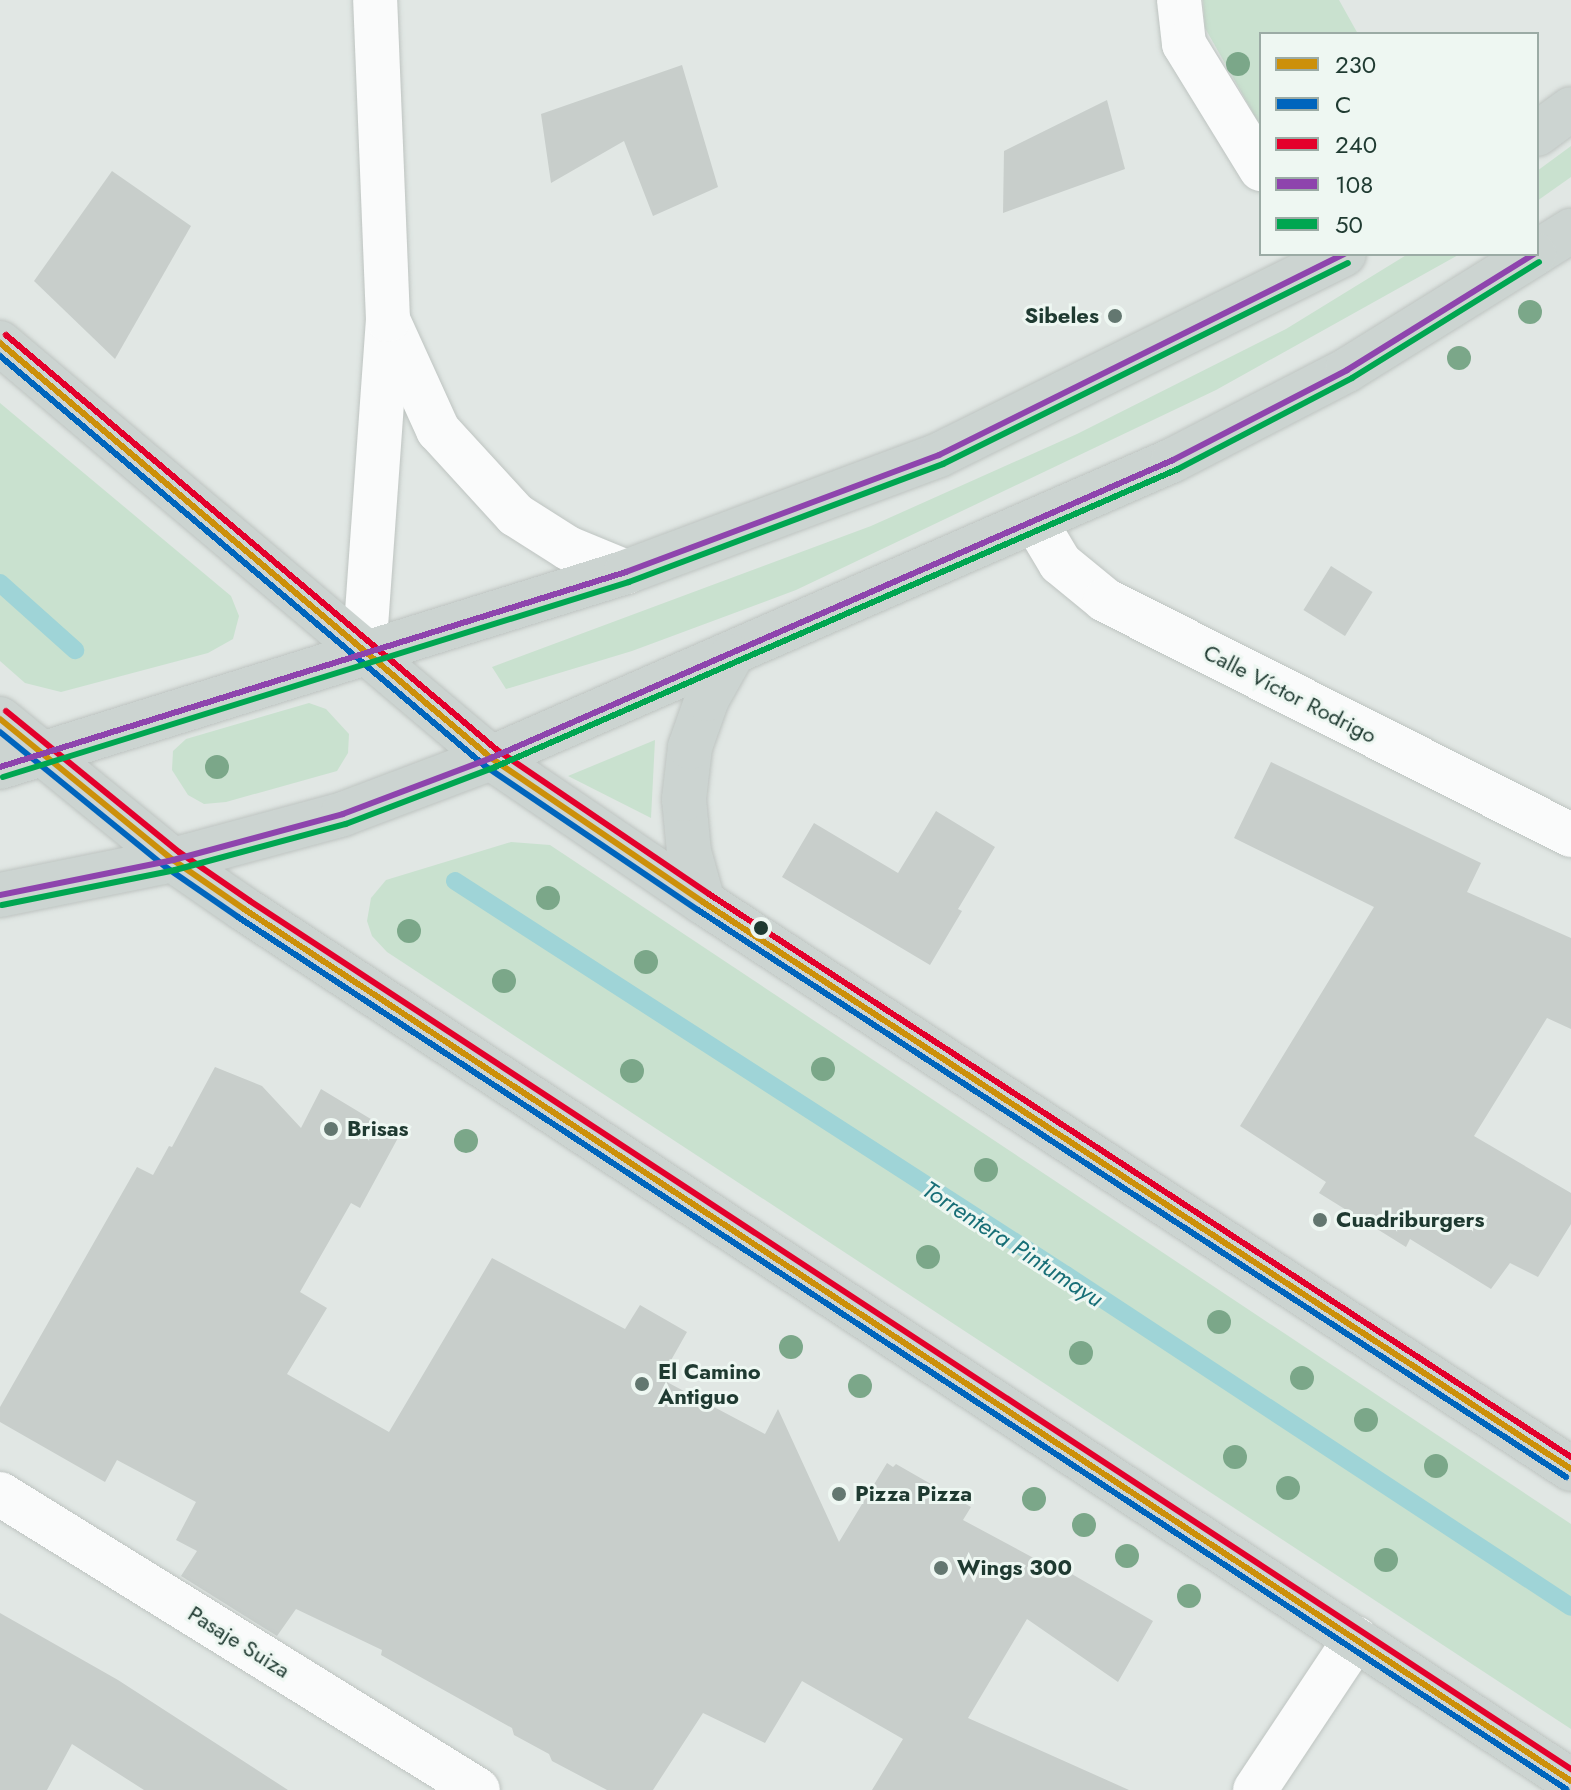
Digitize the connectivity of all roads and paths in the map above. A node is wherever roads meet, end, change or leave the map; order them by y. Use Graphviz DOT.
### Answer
graph roads {
  1 [pos="375,0"];
  2 [pos="1179,0"];
  3 [pos="1571,109"];
  4 [pos="1539,133"];
  5 [pos="1259,166"];
  6 [pos="1571,231"];
  7 [pos="1539,251"];
  8 [pos="1531,256"];
  9 [pos="1326,259"];
  10 [pos="388,320"];
  11 [pos="0,343"];
  12 [pos="1035,521"];
  13 [pos="626,572"];
  14 [pos="364,654"];
  15 [pos="731,656"];
  16 [pos="0,719"];
  17 [pos="47,755"];
  18 [pos="491,758"];
  19 [pos="0,767"];
  20 [pos="1571,835"];
  21 [pos="173,860"];
  22 [pos="0,895"];
  23 [pos="703,902"];
  24 [pos="1571,1469"];
  25 [pos="0,1494"];
  26 [pos="1356,1638"];
  27 [pos="1571,1781"];
  28 [pos="478,1790"];
  29 [pos="1255,1790"];
  1 -- 10 [label="street"];
  2 -- 5 [label="street"];
  3 -- 4 [label="main road"];
  6 -- 7 [label="main road"];
  8 -- 12 [label="main road"];
  9 -- 13 [label="main road"];
  10 -- 13 [label="street"];
  10 -- 14 [label="street"];
  11 -- 14 [label="main road"];
  12 -- 15 [label="main road"];
  12 -- 20 [label="street, Calle Víctor Rodrigo"];
  13 -- 14 [label="main road"];
  14 -- 17 [label="main road"];
  14 -- 18 [label="main road"];
  15 -- 18 [label="main road"];
  15 -- 23 [label="main road"];
  16 -- 17 [label="main road"];
  17 -- 19 [label="main road"];
  17 -- 21 [label="main road"];
  18 -- 21 [label="main road"];
  18 -- 23 [label="main road"];
  21 -- 22 [label="main road"];
  21 -- 26 [label="main road"];
  23 -- 24 [label="main road"];
  25 -- 28 [label="street, Pasaje Suiza"];
  26 -- 27 [label="main road"];
  26 -- 29 [label="street"];
}
